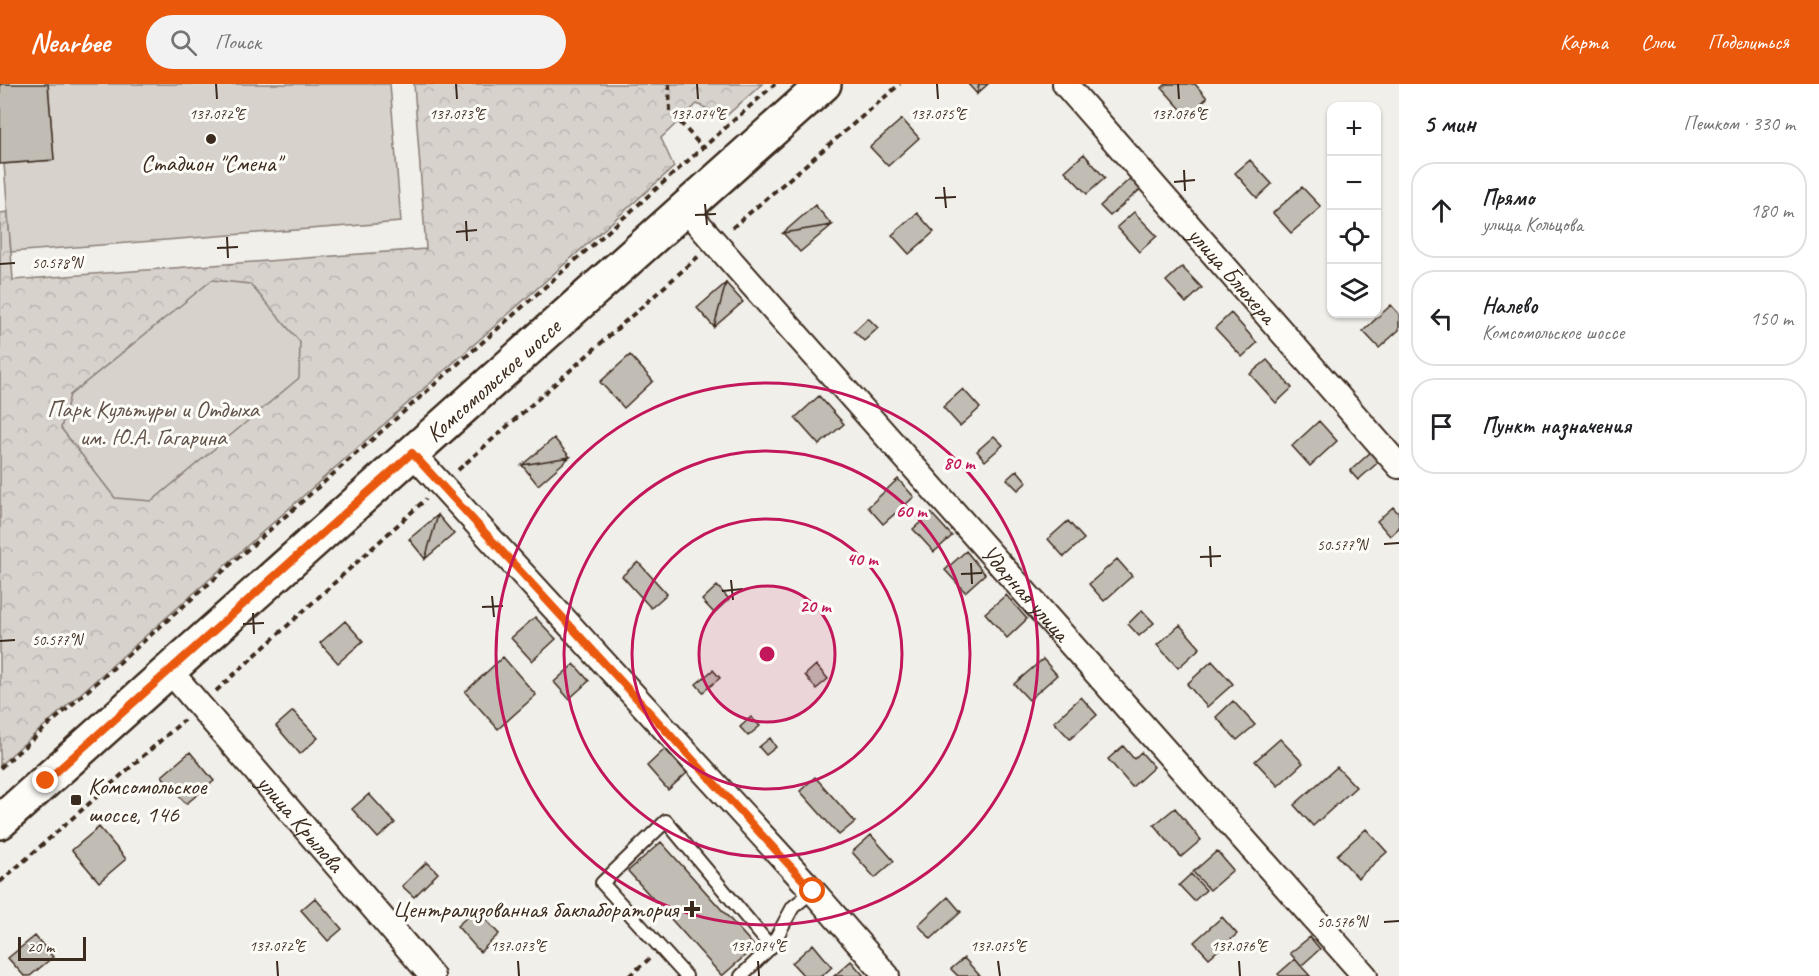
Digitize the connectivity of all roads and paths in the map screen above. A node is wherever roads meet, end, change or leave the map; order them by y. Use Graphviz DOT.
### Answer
graph roads {
  1 [pos="669,84"];
  2 [pos="775,84"];
  3 [pos="824,84"];
  4 [pos="900,84"];
  5 [pos="1065,84"];
  6 [pos="703,148"];
  7 [pos="685,209"];
  8 [pos="714,243"];
  9 [pos="412,453"];
  10 [pos="1399,466"];
  11 [pos="441,485"];
  12 [pos="169,670"];
  13 [pos="200,705"];
  14 [pos="0,768"];
  15 [pos="0,822"];
  16 [pos="0,882"];
  17 [pos="813,891"];
  18 [pos="771,947"];
  19 [pos="432,976"];
  20 [pos="686,976"];
  21 [pos="741,976"];
  22 [pos="887,976"];
  23 [pos="1365,976"];
  1 -- 6 [label="path"];
  2 -- 6 [label="path"];
  3 -- 7 [label="main road, Комсомольское шоссе"];
  4 -- 8 [label="path"];
  5 -- 10 [label="street, улица Блюхера"];
  6 -- 14 [label="path"];
  7 -- 8 [label="street, Ударная улица"];
  7 -- 9 [label="main road, Комсомольское шоссе"];
  8 -- 11 [label="path"];
  8 -- 23 [label="street, Ударная улица"];
  9 -- 11 [label="street"];
  9 -- 12 [label="main road, Комсомольское шоссе"];
  11 -- 13 [label="path"];
  11 -- 17 [label="street"];
  12 -- 13 [label="street, улица Крылова"];
  12 -- 15 [label="main road, Комсомольское шоссе"];
  13 -- 16 [label="path"];
  13 -- 19 [label="street, улица Крылова"];
  17 -- 18 [label="lane"];
  17 -- 22 [label="street"];
  18 -- 20 [label="lane"];
  18 -- 21 [label="lane"];
}
